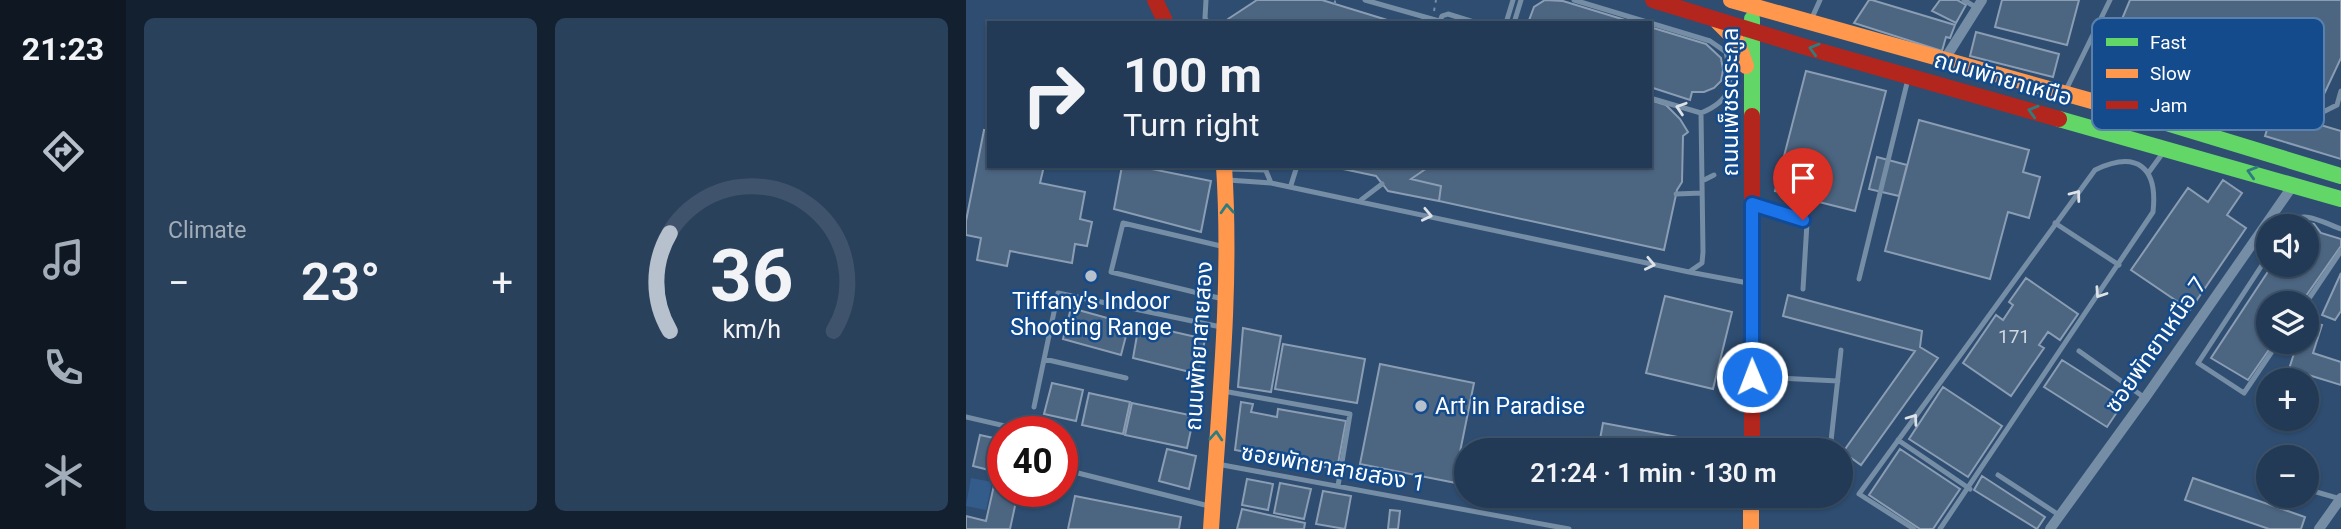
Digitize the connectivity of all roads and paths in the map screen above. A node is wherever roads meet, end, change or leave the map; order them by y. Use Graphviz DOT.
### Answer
graph roads {
  1 [pos="1206,0"];
  2 [pos="1365,0"];
  3 [pos="1513,0"];
  4 [pos="1521,0"];
  5 [pos="1574,0"];
  6 [pos="1653,0"];
  7 [pos="1731,0"];
  8 [pos="1820,0"];
  9 [pos="1964,0"];
  10 [pos="2110,0"];
  11 [pos="1980,4"];
  12 [pos="1753,6"];
  13 [pos="1713,18"];
  14 [pos="2101,18"];
  15 [pos="1208,21"];
  16 [pos="1436,21"];
  17 [pos="1440,21"];
  18 [pos="1471,21"];
  19 [pos="1507,21"];
  20 [pos="1515,21"];
  21 [pos="1644,21"];
  22 [pos="1809,23"];
  23 [pos="1652,24"];
  24 [pos="1752,30"];
  25 [pos="2092,36"];
  26 [pos="1942,62"];
  27 [pos="1908,76"];
  28 [pos="2341,91"];
  29 [pos="2063,94"];
  30 [pos="1652,99"];
  31 [pos="2092,102"];
  32 [pos="1751,106"];
  33 [pos="2324,112"];
  34 [pos="1701,113"];
  35 [pos="2092,127"];
  36 [pos="2103,130"];
  37 [pos="2193,130"];
  38 [pos="2204,133"];
  39 [pos="2146,142"];
  40 [pos="2167,148"];
  41 [pos="2133,162"];
  42 [pos="1265,168"];
  43 [pos="1296,168"];
  44 [pos="1225,172"];
  45 [pos="2149,172"];
  46 [pos="1714,175"];
  47 [pos="2341,176"];
  48 [pos="1702,181"];
  49 [pos="1270,183"];
  50 [pos="1382,184"];
  51 [pos="2294,184"];
  52 [pos="1291,185"];
  53 [pos="1702,193"];
  54 [pos="1676,194"];
  55 [pos="2341,199"];
  56 [pos="1361,200"];
  57 [pos="1752,204"];
  58 [pos="2319,221"];
  59 [pos="2056,223"];
  60 [pos="2341,229"];
  61 [pos="1228,247"];
  62 [pos="2341,251"];
  63 [pos="2119,265"];
  64 [pos="1689,272"];
  65 [pos="2256,275"];
  66 [pos="1859,279"];
  67 [pos="1752,284"];
  68 [pos="1803,289"];
  69 [pos="2314,291"];
  70 [pos="1226,299"];
  71 [pos="1224,327"];
  72 [pos="1841,350"];
  73 [pos="2079,351"];
  74 [pos="2270,354"];
  75 [pos="1044,359"];
  76 [pos="1752,377"];
  77 [pos="1126,378"];
  78 [pos="1838,381"];
  79 [pos="1219,390"];
  80 [pos="2145,398"];
  81 [pos="1034,407"];
  82 [pos="966,417"];
  83 [pos="987,422"];
  84 [pos="1752,438"];
  85 [pos="1831,438"];
  86 [pos="1898,440"];
  87 [pos="1214,464"];
  88 [pos="1078,473"];
  89 [pos="1998,474"];
  90 [pos="1338,486"];
  91 [pos="1970,489"];
  92 [pos="2319,492"];
  93 [pos="2341,498"];
  94 [pos="1212,507"];
  95 [pos="1751,508"];
  96 [pos="2059,515"];
  97 [pos="1211,529"];
  98 [pos="1569,529"];
  99 [pos="1751,529"];
  100 [pos="1914,529"];
  101 [pos="1940,529"];
  102 [pos="2050,529"];
  103 [pos="2319,529"];
  1 -- 15 [label="lane"];
  2 -- 16 [label="lane"];
  3 -- 19 [label="lane"];
  4 -- 20 [label="lane"];
  5 -- 21 [label="lane"];
  6 -- 13 [label="main road, ถนนพัทยาเหนือ"];
  7 -- 12 [label="main road, ถนนพัทยาเหนือ"];
  8 -- 22 [label="lane"];
  9 -- 11 [label="lane"];
  10 -- 14 [label="lane"];
  11 -- 26 [label="street"];
  12 -- 22 [label="main road, ถนนพัทยาเหนือ"];
  12 -- 24 [label="main road, ถนนเพ็ชรตระกูล"];
  13 -- 24 [label="main road, ถนนพัทยาเหนือ"];
  13 -- 32 [label="main road"];
  17 -- 18 [label="lane"];
  22 -- 26 [label="main road, ถนนพัทยาเหนือ"];
  23 -- 34 [label="lane"];
  27 -- 24 [label="main road, ถนนพัทยาเหนือ, one-way"];
  24 -- 32 [label="main road, ถนนเพ็ชรตระกูล"];
  25 -- 29 [label="lane"];
  26 -- 29 [label="main road, ถนนพัทยาเหนือ"];
  35 -- 27 [label="main road, ถนนพัทยาเหนือ, one-way"];
  27 -- 66 [label="lane"];
  28 -- 33 [label="lane"];
  29 -- 31 [label="main road, ถนนพัทยาเหนือ"];
  34 -- 30 [label="lane, one-way"];
  32 -- 57 [label="main road, ถนนเพ็ชรตระกูล"];
  34 -- 48 [label="lane"];
  39 -- 36 [label="main road, ถนนพัทยาเหนือ, one-way"];
  37 -- 38 [label="main road, ถนนพัทยาเหนือ"];
  38 -- 47 [label="main road, ถนนพัทยาเหนือ"];
  39 -- 40 [label="main road, ถนนพัทยาเหนือ"];
  39 -- 41 [label="lane"];
  40 -- 45 [label="lane"];
  51 -- 40 [label="main road, ถนนพัทยาเหนือ, one-way"];
  41 -- 45 [label="lane"];
  59 -- 41 [label="lane, one-way"];
  42 -- 44 [label="lane"];
  42 -- 49 [label="lane"];
  43 -- 52 [label="lane"];
  44 -- 49 [label="lane"];
  61 -- 44 [label="main road, ถนนพัทยาสายสอง, one-way"];
  45 -- 63 [label="lane"];
  46 -- 48 [label="lane"];
  48 -- 53 [label="lane"];
  49 -- 52 [label="lane"];
  50 -- 56 [label="lane"];
  51 -- 55 [label="main road, ถนนพัทยาเหนือ"];
  51 -- 80 [label="street, ซอยพัทยาเหนือ 7"];
  52 -- 56 [label="lane"];
  53 -- 54 [label="lane"];
  53 -- 64 [label="lane"];
  56 -- 64 [label="lane, one-way"];
  57 -- 67 [label="main road, ถนนเพ็ชรตระกูล"];
  57 -- 68 [label="lane"];
  58 -- 60 [label="lane"];
  59 -- 63 [label="lane"];
  86 -- 59 [label="lane, one-way"];
  61 -- 70 [label="main road, ถนนพัทยาสายสอง"];
  61 -- 70 [label="lane"];
  62 -- 69 [label="lane"];
  63 -- 91 [label="lane, one-way"];
  64 -- 67 [label="lane"];
  65 -- 74 [label="lane"];
  67 -- 76 [label="main road, ถนนเพ็ชรตระกูล"];
  70 -- 71 [label="main road, ถนนพัทยาสายสอง"];
  71 -- 75 [label="lane"];
  71 -- 79 [label="main road, ถนนพัทยาสายสอง"];
  72 -- 78 [label="lane"];
  73 -- 80 [label="lane"];
  75 -- 77 [label="lane"];
  75 -- 81 [label="lane"];
  76 -- 78 [label="lane"];
  76 -- 84 [label="main road, ถนนเพ็ชรตระกูล"];
  78 -- 85 [label="lane"];
  87 -- 79 [label="main road, ถนนพัทยาสายสอง, one-way"];
  79 -- 90 [label="lane"];
  80 -- 96 [label="street, ซอยพัทยาเหนือ 7"];
  82 -- 83 [label="lane"];
  86 -- 91 [label="lane"];
  86 -- 100 [label="lane"];
  87 -- 90 [label="lane, ซอยพัทยาสายสอง 1"];
  87 -- 94 [label="main road, ถนนพัทยาสายสอง"];
  88 -- 94 [label="lane"];
  89 -- 96 [label="lane"];
  90 -- 98 [label="lane, ซอยพัทยาสายสอง 1"];
  91 -- 101 [label="lane"];
  92 -- 93 [label="lane"];
  93 -- 103 [label="street"];
  94 -- 97 [label="main road, ถนนพัทยาสายสอง"];
  95 -- 99 [label="main road"];
  96 -- 102 [label="street, ซอยพัทยาเหนือ 7"];
}
